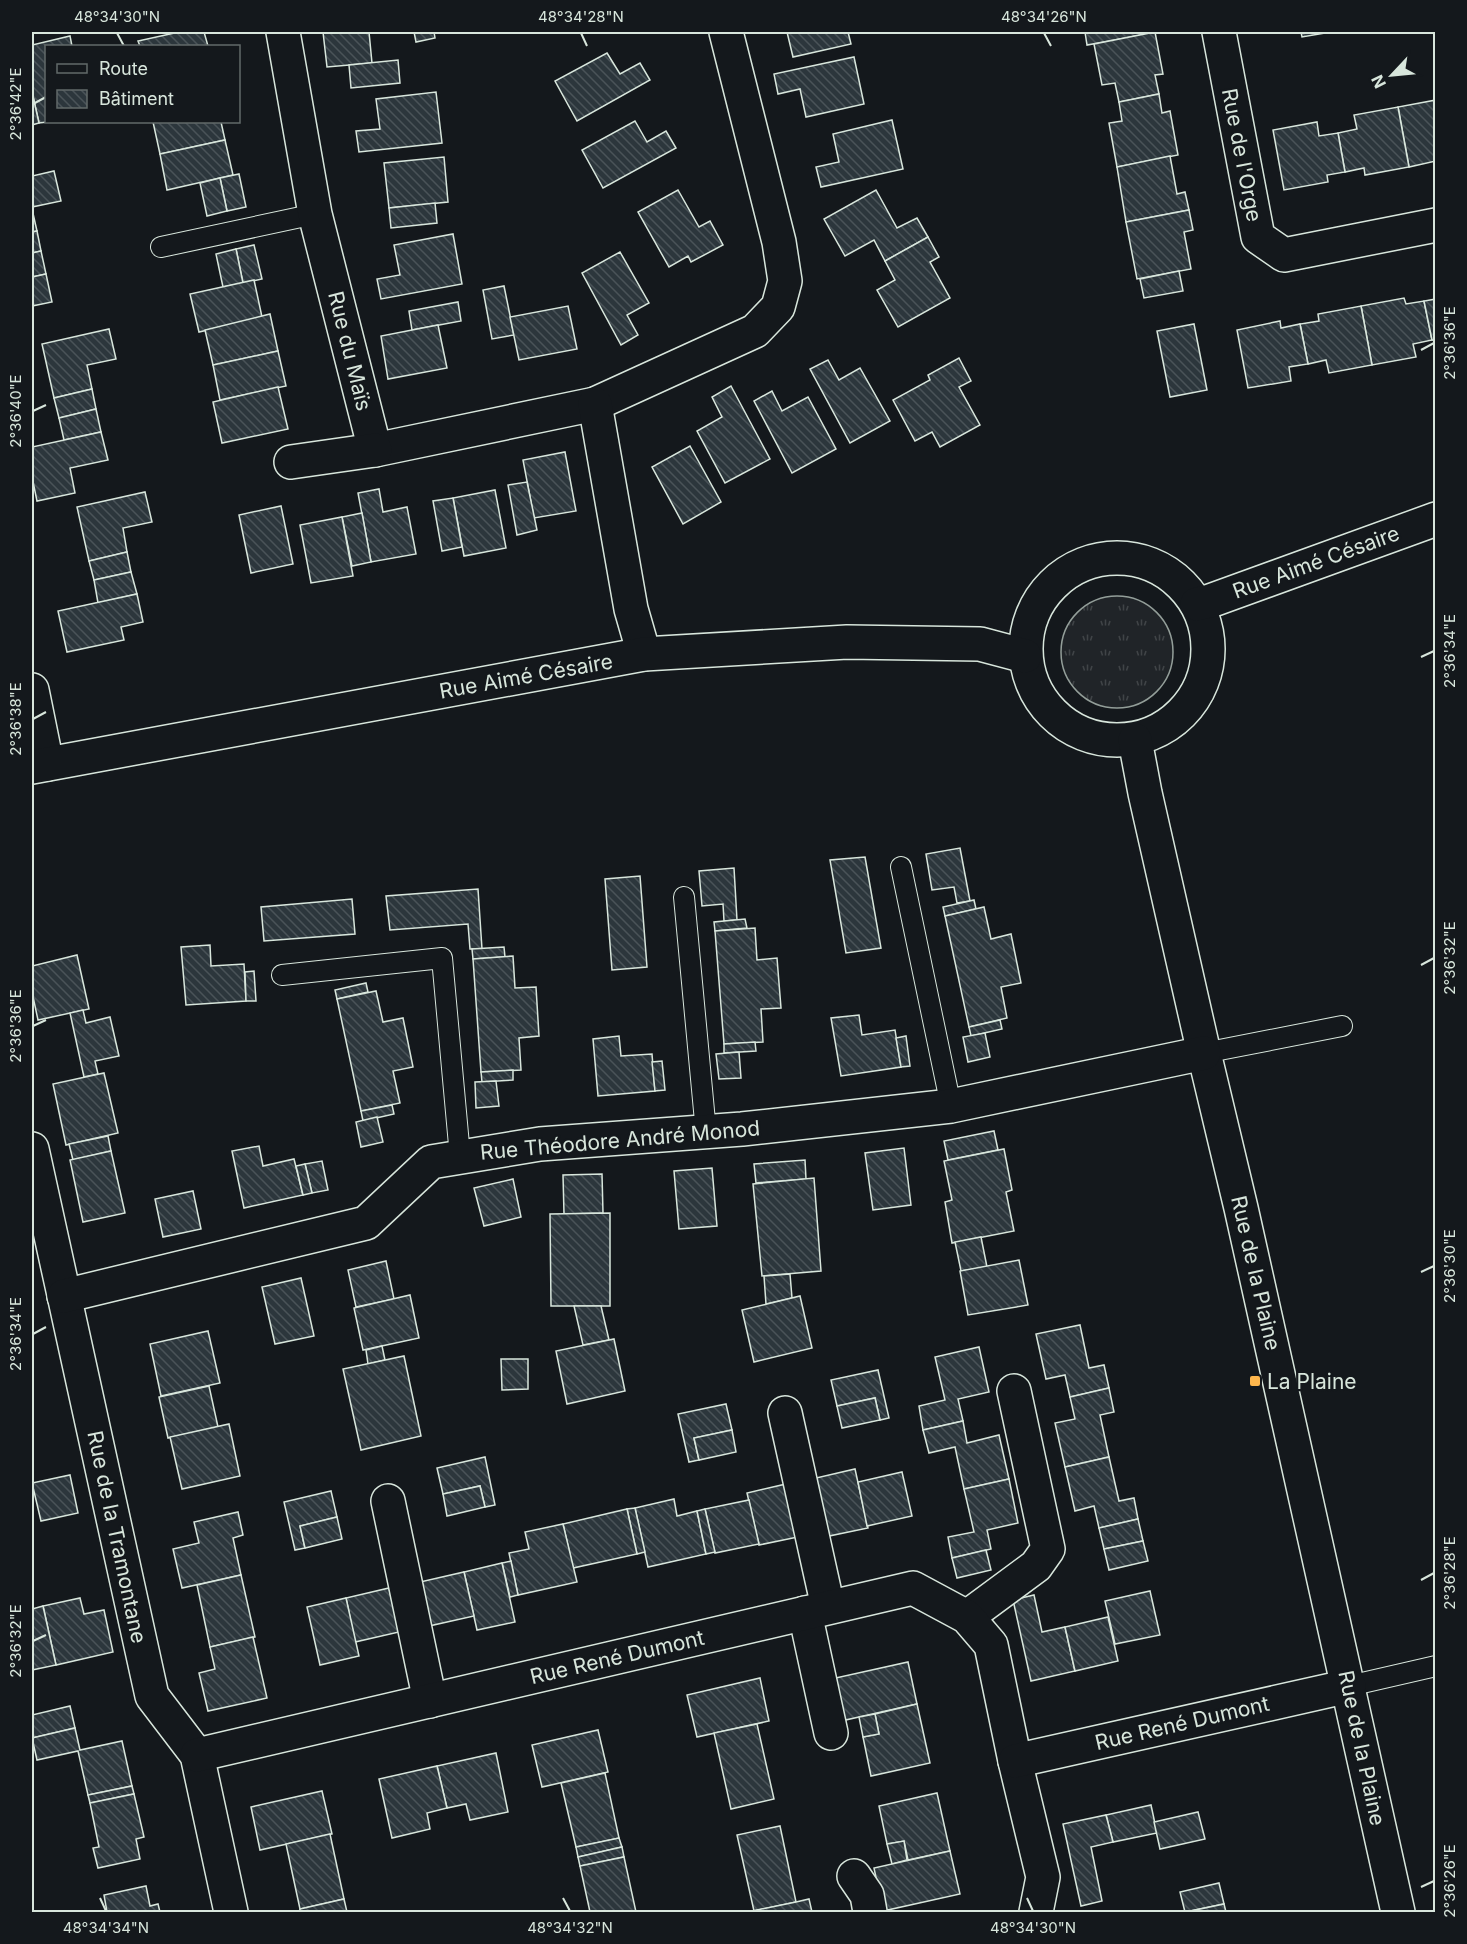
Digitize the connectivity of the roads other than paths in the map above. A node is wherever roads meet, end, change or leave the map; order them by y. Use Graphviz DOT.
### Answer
graph roads {
  1 [pos="283,32"];
  2 [pos="726,32"];
  3 [pos="1219,32"];
  4 [pos="315,214"];
  5 [pos="1436,225"];
  6 [pos="161,247"];
  7 [pos="595,404"];
  8 [pos="375,450"];
  9 [pos="291,462"];
  10 [pos="1436,519"];
  11 [pos="1197,604"];
  12 [pos="644,654"];
  13 [pos="1025,656"];
  14 [pos="32,690"];
  15 [pos="1135,740"];
  16 [pos="39,765"];
  17 [pos="901,867"];
  18 [pos="684,897"];
  19 [pos="282,975"];
  20 [pos="1342,1026"];
  21 [pos="1204,1053"];
  22 [pos="951,1106"];
  23 [pos="706,1132"];
  24 [pos="32,1149"];
  25 [pos="460,1156"];
  26 [pos="64,1296"];
  27 [pos="1014,1390"];
  28 [pos="785,1413"];
  29 [pos="388,1502"];
  30 [pos="816,1610"];
  31 [pos="967,1617"];
  32 [pos="1436,1666"];
  33 [pos="1349,1686"];
  34 [pos="430,1701"];
  35 [pos="831,1733"];
  36 [pos="197,1755"];
  37 [pos="1015,1761"];
  38 [pos="854,1876"];
  39 [pos="231,1912"];
  40 [pos="870,1912"];
  41 [pos="1036,1912"];
  42 [pos="1398,1912"];
  1 -- 4 [label="street, Rue du Maïs"];
  2 -- 7 [label="street"];
  3 -- 5 [label="street, Rue de l'Orge"];
  4 -- 6 [label="lane"];
  4 -- 8 [label="street, Rue du Maïs"];
  7 -- 8 [label="street"];
  7 -- 12 [label="street"];
  8 -- 9 [label="street"];
  10 -- 11 [label="street, Rue Aimé Césaire"];
  11 -- 13 [label="street"];
  11 -- 15 [label="street"];
  12 -- 13 [label="street, Rue Aimé Césaire"];
  12 -- 16 [label="street, Rue Aimé Césaire"];
  13 -- 15 [label="street"];
  14 -- 16 [label="street"];
  15 -- 21 [label="street, Rue de la Plaine"];
  17 -- 22 [label="lane"];
  18 -- 23 [label="lane"];
  19 -- 25 [label="lane"];
  20 -- 21 [label="lane"];
  21 -- 22 [label="street, Rue Théodore André Monod"];
  21 -- 33 [label="street, Rue de la Plaine"];
  22 -- 23 [label="street, Rue Théodore André Monod"];
  23 -- 25 [label="street, Rue Théodore André Monod"];
  24 -- 26 [label="street, Rue de la Tramontane"];
  25 -- 26 [label="street, Rue Théodore André Monod"];
  26 -- 36 [label="street, Rue de la Tramontane"];
  27 -- 31 [label="street"];
  28 -- 30 [label="street"];
  29 -- 34 [label="street"];
  30 -- 31 [label="street, Rue René Dumont"];
  30 -- 34 [label="street, Rue René Dumont"];
  30 -- 35 [label="street"];
  31 -- 37 [label="street, Rue René Dumont"];
  32 -- 33 [label="lane"];
  33 -- 37 [label="street, Rue René Dumont"];
  33 -- 42 [label="street, Rue de la Plaine"];
  34 -- 36 [label="street, Rue René Dumont"];
  36 -- 39 [label="street, Rue de la Tramontane"];
  37 -- 41 [label="street, Rue René Dumont"];
  38 -- 40 [label="street"];
}
